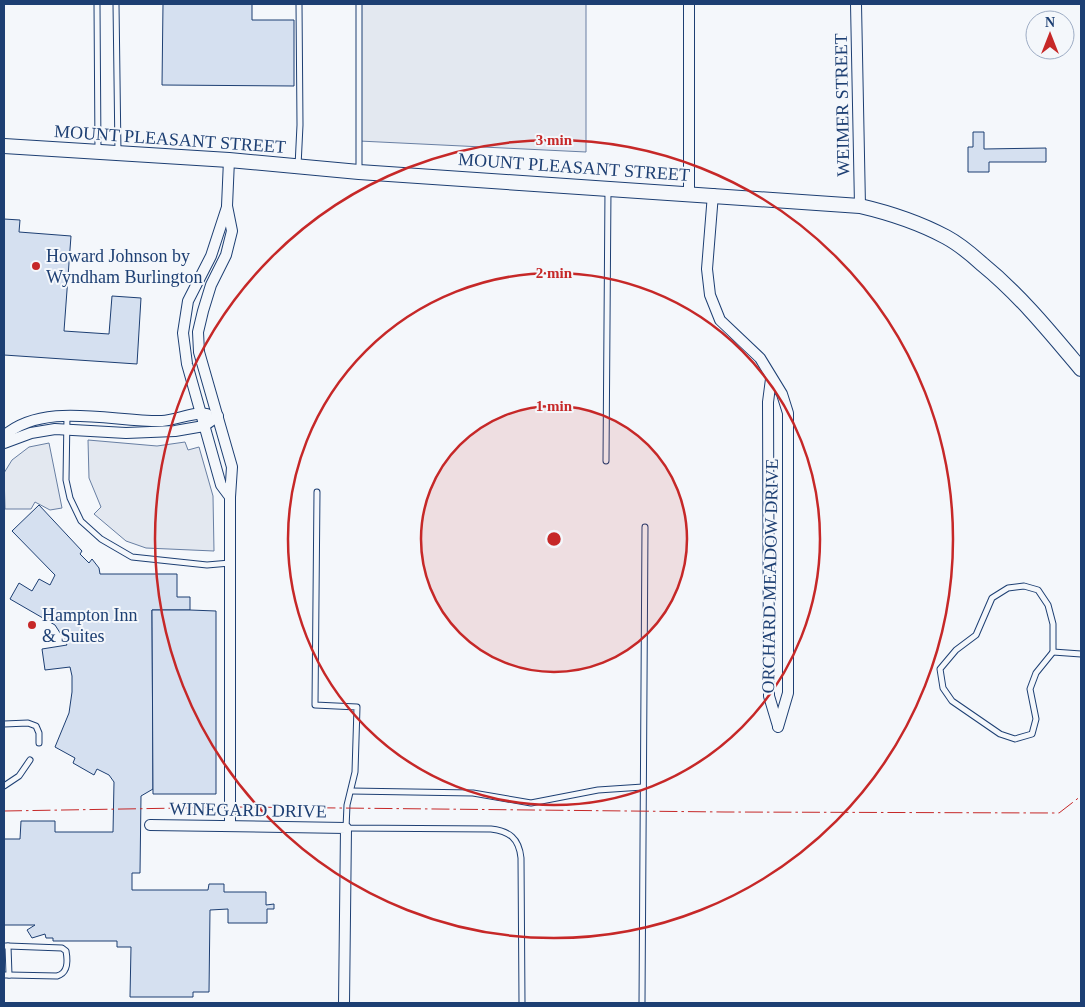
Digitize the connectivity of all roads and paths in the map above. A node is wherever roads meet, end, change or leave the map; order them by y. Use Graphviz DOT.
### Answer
graph roads {
  1 [pos="97,4"];
  2 [pos="116,4"];
  3 [pos="299,4"];
  4 [pos="359,4"];
  5 [pos="689,4"];
  6 [pos="856,4"];
  7 [pos="4,146"];
  8 [pos="98,152"];
  9 [pos="118,154"];
  10 [pos="229,160"];
  11 [pos="298,166"];
  12 [pos="360,172"];
  13 [pos="608,188"];
  14 [pos="689,193"];
  15 [pos="713,194"];
  16 [pos="227,206"];
  17 [pos="860,206"];
  18 [pos="1081,369"];
  19 [pos="772,378"];
  20 [pos="201,412"];
  21 [pos="66,416"];
  22 [pos="218,416"];
  23 [pos="204,426"];
  24 [pos="67,429"];
  25 [pos="4,436"];
  26 [pos="4,443"];
  27 [pos="606,461"];
  28 [pos="317,492"];
  29 [pos="230,497"];
  30 [pos="645,527"];
  31 [pos="230,563"];
  32 [pos="1053,652"];
  33 [pos="1081,654"];
  34 [pos="4,724"];
  35 [pos="39,743"];
  36 [pos="30,760"];
  37 [pos="4,786"];
  38 [pos="643,787"];
  39 [pos="351,791"];
  40 [pos="150,825"];
  41 [pos="230,826"];
  42 [pos="346,828"];
  43 [pos="6,946"];
  44 [pos="6,975"];
  45 [pos="344,1003"];
  46 [pos="522,1003"];
  47 [pos="642,1003"];
  1 -- 8 [label="lane"];
  2 -- 9 [label="lane"];
  3 -- 11 [label="lane"];
  4 -- 12 [label="lane"];
  5 -- 14 [label="street"];
  6 -- 17 [label="street, WEIMER STREET"];
  7 -- 8 [label="main road, MOUNT PLEASANT STREET"];
  8 -- 9 [label="main road, MOUNT PLEASANT STREET"];
  9 -- 10 [label="main road, MOUNT PLEASANT STREET"];
  10 -- 11 [label="main road, MOUNT PLEASANT STREET"];
  10 -- 16 [label="street"];
  11 -- 12 [label="main road, MOUNT PLEASANT STREET"];
  12 -- 13 [label="main road, MOUNT PLEASANT STREET"];
  13 -- 14 [label="main road, MOUNT PLEASANT STREET"];
  13 -- 27 [label="lane"];
  14 -- 15 [label="main road, MOUNT PLEASANT STREET"];
  15 -- 17 [label="main road, MOUNT PLEASANT STREET"];
  15 -- 19 [label="street, ORCHARD MEADOW DRIVE"];
  16 -- 20 [label="street"];
  16 -- 22 [label="street"];
  17 -- 18 [label="main road, MOUNT PLEASANT STREET"];
  19 -- 19 [label="street, ORCHARD MEADOW DRIVE"];
  20 -- 21 [label="street"];
  20 -- 22 [label="street"];
  20 -- 23 [label="street"];
  21 -- 24 [label="lane"];
  21 -- 25 [label="street"];
  22 -- 23 [label="street"];
  22 -- 29 [label="street"];
  23 -- 24 [label="street"];
  23 -- 29 [label="street"];
  24 -- 26 [label="street"];
  24 -- 31 [label="lane"];
  28 -- 39 [label="lane"];
  29 -- 31 [label="street"];
  30 -- 38 [label="lane"];
  31 -- 41 [label="street"];
  32 -- 32 [label="lane"];
  32 -- 33 [label="lane"];
  34 -- 35 [label="lane"];
  36 -- 37 [label="lane"];
  38 -- 39 [label="lane"];
  38 -- 47 [label="lane"];
  39 -- 42 [label="lane"];
  40 -- 41 [label="street, WINEGARD DRIVE"];
  41 -- 42 [label="street, WINEGARD DRIVE"];
  42 -- 45 [label="street"];
  42 -- 46 [label="lane"];
  43 -- 44 [label="lane"];
  43 -- 44 [label="lane"];
}
